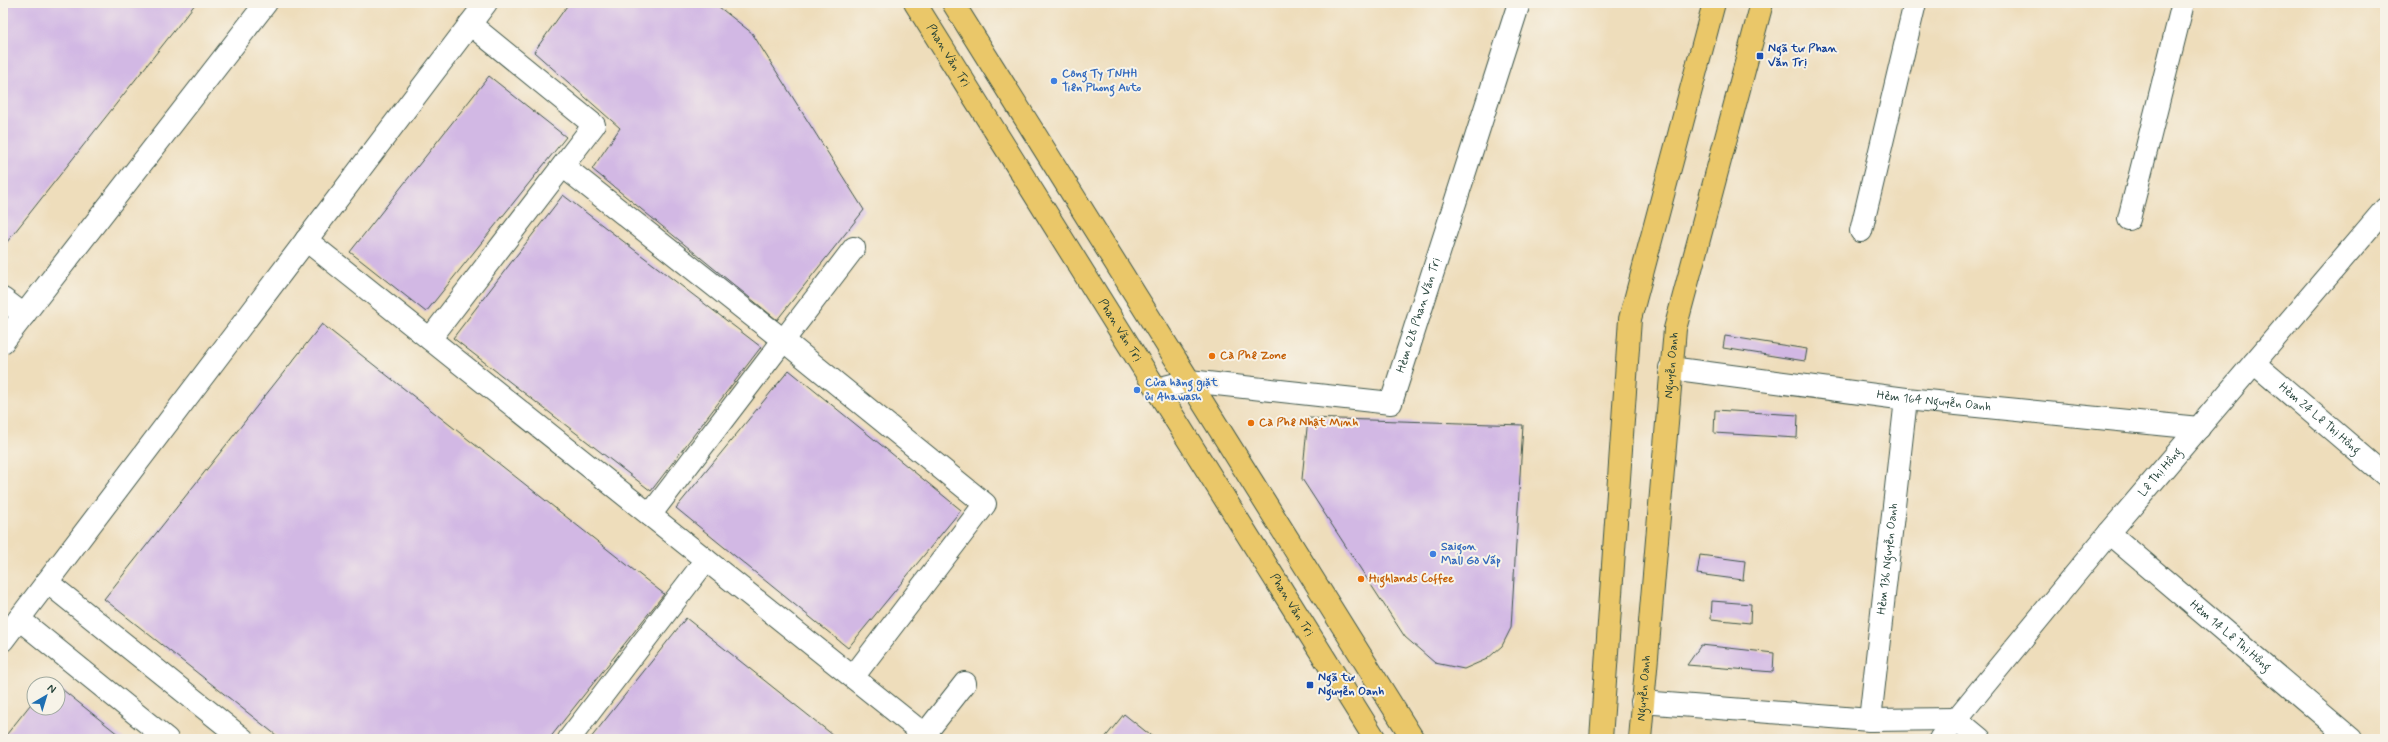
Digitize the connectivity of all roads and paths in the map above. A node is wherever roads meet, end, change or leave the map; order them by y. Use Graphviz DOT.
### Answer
graph roads {
  1 [pos="266,3"];
  2 [pos="486,3"];
  3 [pos="915,3"];
  4 [pos="953,3"];
  5 [pos="1519,3"];
  6 [pos="1714,3"];
  7 [pos="1762,3"];
  8 [pos="1915,3"];
  9 [pos="2184,3"];
  10 [pos="470,24"];
  11 [pos="563,166"];
  12 [pos="2385,210"];
  13 [pos="2129,219"];
  14 [pos="1861,231"];
  15 [pos="306,240"];
  16 [pos="854,248"];
  17 [pos="3,298"];
  18 [pos="24,315"];
  19 [pos="430,339"];
  20 [pos="783,340"];
  21 [pos="3,342"];
  22 [pos="2254,363"];
  23 [pos="1670,368"];
  24 [pos="1189,381"];
  25 [pos="1157,389"];
  26 [pos="1906,399"];
  27 [pos="2199,428"];
  28 [pos="2385,475"];
  29 [pos="650,515"];
  30 [pos="2109,533"];
  31 [pos="706,560"];
  32 [pos="47,582"];
  33 [pos="19,619"];
  34 [pos="3,640"];
  35 [pos="853,677"];
  36 [pos="965,683"];
  37 [pos="1642,702"];
  38 [pos="1956,719"];
  39 [pos="1870,720"];
  40 [pos="928,737"];
  41 [pos="167,739"];
  42 [pos="243,739"];
  43 [pos="569,739"];
  44 [pos="1375,739"];
  45 [pos="1413,739"];
  46 [pos="1601,739"];
  47 [pos="1640,739"];
  48 [pos="1940,739"];
  49 [pos="1980,739"];
  50 [pos="2350,739"];
  1 -- 18 [label="street"];
  2 -- 10 [label="street"];
  3 -- 25 [label="main road, Phan Văn Trị"];
  4 -- 24 [label="main road"];
  5 -- 24 [label="street, Hẻm 628 Phan Văn Trị"];
  6 -- 46 [label="main road"];
  7 -- 23 [label="main road, Nguyễn Oanh"];
  8 -- 14 [label="street"];
  9 -- 13 [label="street"];
  10 -- 11 [label="street"];
  10 -- 15 [label="street"];
  11 -- 19 [label="street"];
  11 -- 20 [label="street"];
  12 -- 22 [label="street, Lê Thị Hồng"];
  15 -- 19 [label="street"];
  15 -- 32 [label="street"];
  16 -- 20 [label="street"];
  17 -- 18 [label="street"];
  18 -- 21 [label="street"];
  19 -- 29 [label="street"];
  20 -- 29 [label="street"];
  20 -- 35 [label="street"];
  22 -- 27 [label="street, Lê Thị Hồng"];
  22 -- 28 [label="street, Hẻm 24 Lê Thị Hồng"];
  23 -- 26 [label="street, Hẻm 164 Nguyễn Oanh"];
  23 -- 37 [label="main road, Nguyễn Oanh"];
  24 -- 25 [label="street, Hẻm 628 Phan Văn Trị"];
  24 -- 45 [label="main road"];
  25 -- 44 [label="main road, Phan Văn Trị"];
  26 -- 27 [label="street, Hẻm 164 Nguyễn Oanh"];
  26 -- 39 [label="street, Hẻm 136 Nguyễn Oanh"];
  27 -- 30 [label="street, Lê Thị Hồng"];
  29 -- 31 [label="street"];
  30 -- 38 [label="street, Lê Thị Hồng"];
  30 -- 50 [label="street, Hẻm 14 Lê Thị Hồng"];
  31 -- 35 [label="street"];
  31 -- 43 [label="street"];
  32 -- 33 [label="street"];
  32 -- 42 [label="street"];
  33 -- 34 [label="street"];
  33 -- 41 [label="street"];
  35 -- 40 [label="street"];
  36 -- 40 [label="street"];
  37 -- 39 [label="street"];
  37 -- 47 [label="main road, Nguyễn Oanh"];
  38 -- 39 [label="street"];
  38 -- 48 [label="street, Lê Thị Hồng"];
  38 -- 49 [label="street"];
}
